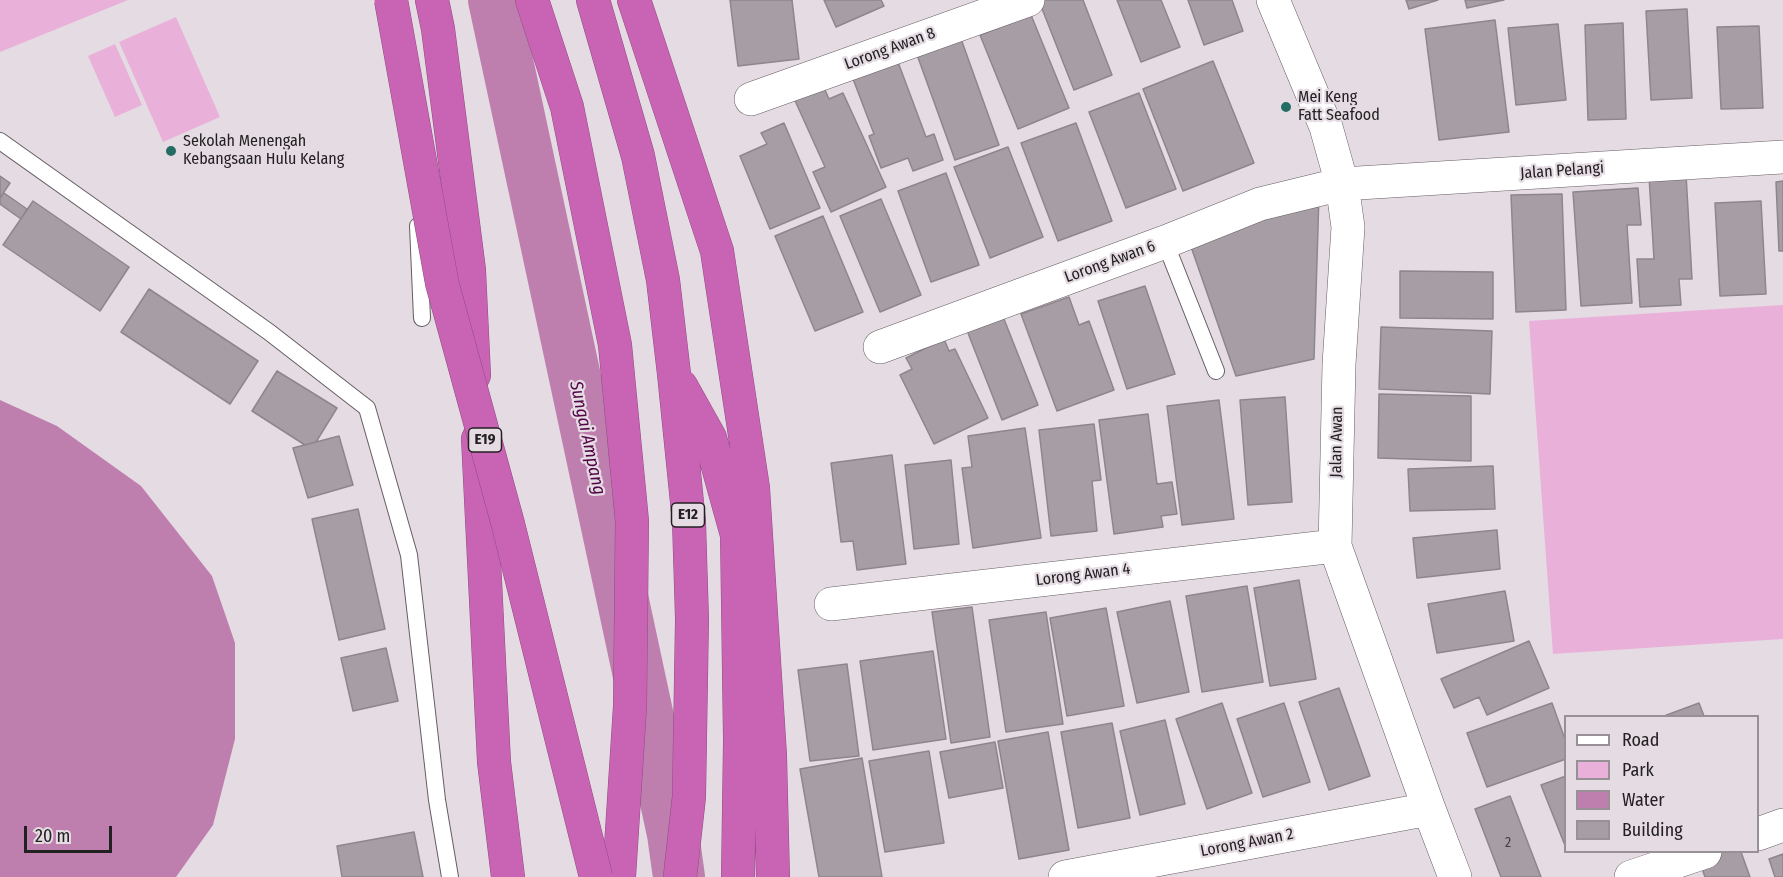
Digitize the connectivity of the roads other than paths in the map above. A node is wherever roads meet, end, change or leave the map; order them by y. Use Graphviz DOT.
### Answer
graph roads {
  1 [pos="391,0"];
  2 [pos="406,0"];
  3 [pos="432,0"];
  4 [pos="532,0"];
  5 [pos="594,0"];
  6 [pos="634,0"];
  7 [pos="1028,0"];
  8 [pos="1273,0"];
  9 [pos="751,99"];
  10 [pos="0,141"];
  11 [pos="1783,157"];
  12 [pos="1342,184"];
  13 [pos="1165,242"];
  14 [pos="422,318"];
  15 [pos="880,347"];
  16 [pos="1215,371"];
  17 [pos="674,374"];
  18 [pos="1335,546"];
  19 [pos="831,604"];
  20 [pos="630,706"];
  21 [pos="1429,809"];
  22 [pos="1783,825"];
  23 [pos="1759,834"];
  24 [pos="1702,853"];
  25 [pos="1124,872"];
  26 [pos="450,877"];
  27 [pos="508,877"];
  28 [pos="585,877"];
  29 [pos="596,877"];
  30 [pos="619,877"];
  31 [pos="680,877"];
  32 [pos="738,877"];
  33 [pos="772,877"];
  34 [pos="1065,877"];
  35 [pos="1455,877"];
  36 [pos="1631,877"];
  1 -- 29 [label="highway, E19, bridge"];
  2 -- 14 [label="lane"];
  3 -- 27 [label="highway"];
  4 -- 20 [label="highway"];
  5 -- 17 [label="highway, E12"];
  6 -- 33 [label="highway"];
  7 -- 9 [label="street, Lorong Awan 8"];
  8 -- 12 [label="street, Jalan Awan"];
  10 -- 26 [label="lane"];
  11 -- 12 [label="street, Jalan Pelangi"];
  12 -- 13 [label="street, Lorong Awan 6"];
  12 -- 18 [label="street, Jalan Awan"];
  13 -- 15 [label="street, Lorong Awan 6"];
  13 -- 16 [label="lane"];
  17 -- 31 [label="highway, E12"];
  17 -- 32 [label="highway"];
  18 -- 19 [label="street, Lorong Awan 4"];
  18 -- 21 [label="street, Jalan Awan"];
  20 -- 28 [label="highway, bridge"];
  20 -- 30 [label="highway"];
  21 -- 25 [label="street, Lorong Awan 2"];
  21 -- 35 [label="street, Jalan Awan"];
  22 -- 23 [label="street"];
  24 -- 36 [label="street"];
  25 -- 34 [label="street, Lorong Awan 2"];
}
